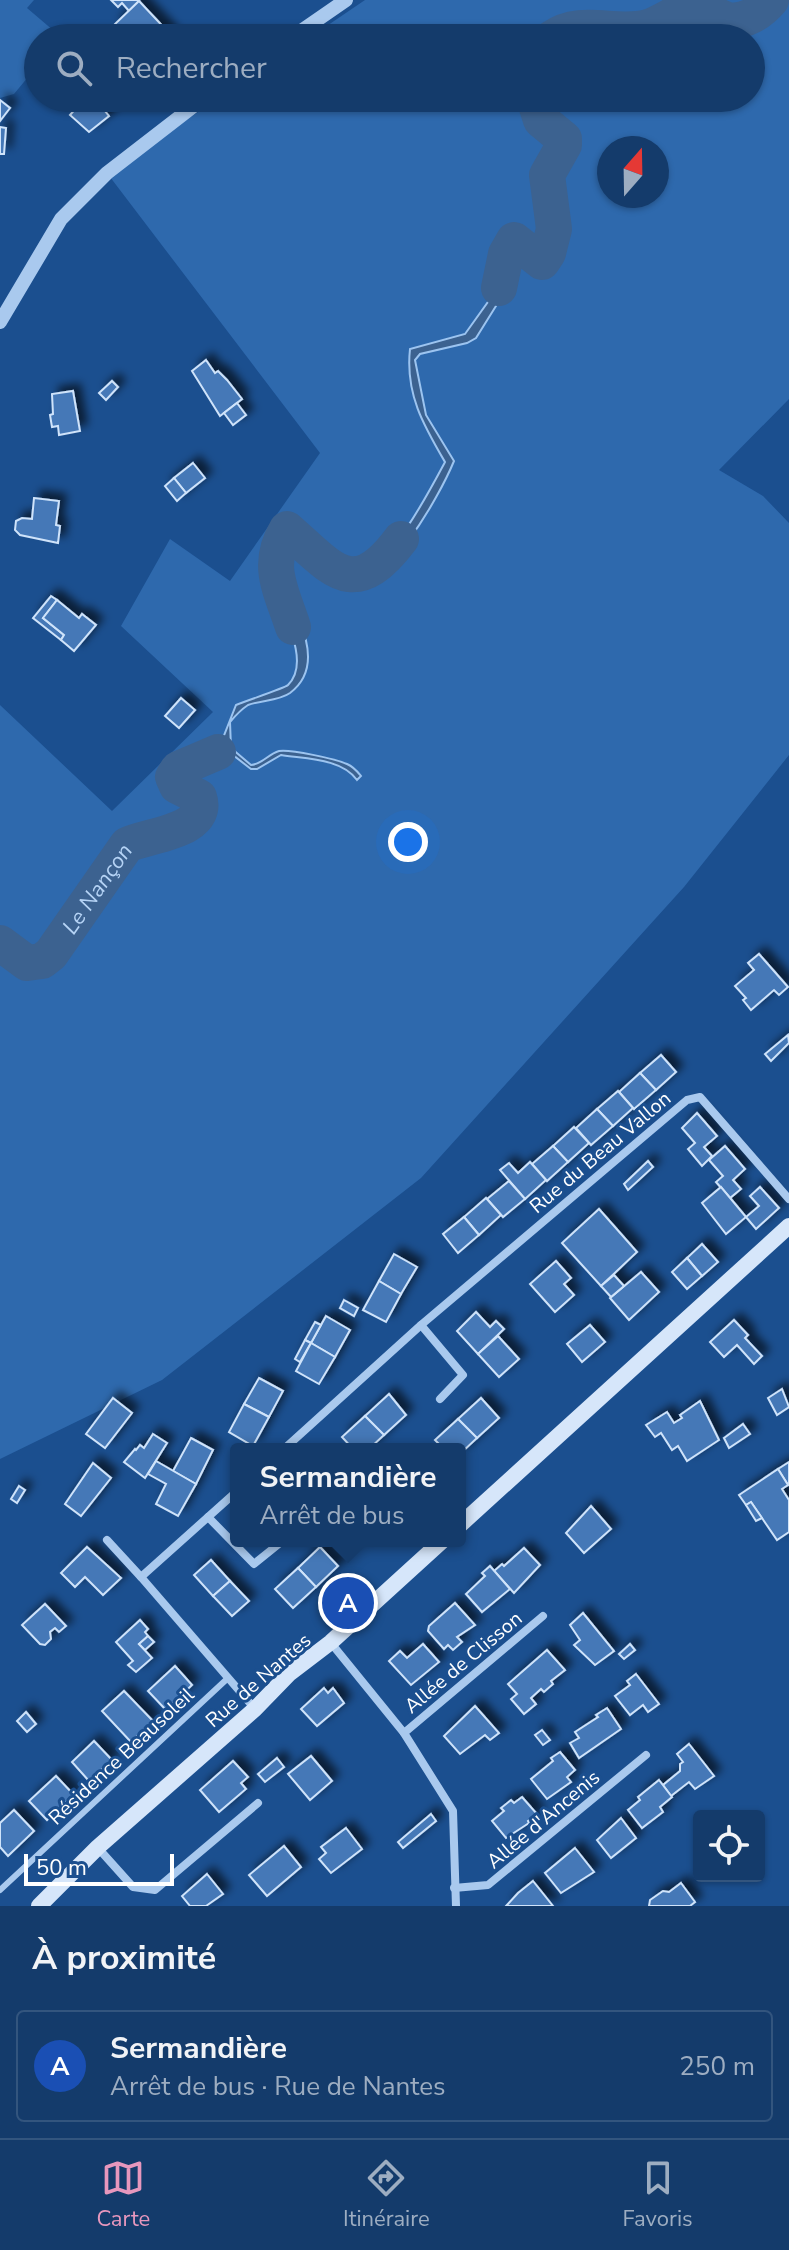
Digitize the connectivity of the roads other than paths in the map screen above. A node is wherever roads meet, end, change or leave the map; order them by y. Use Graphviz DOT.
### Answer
graph roads {
  1 [pos="346,0"];
  2 [pos="311,24"];
  3 [pos="186,112"];
  4 [pos="0,322"];
  5 [pos="789,1199"];
  6 [pos="789,1226"];
  7 [pos="421,1325"];
  8 [pos="440,1399"];
  9 [pos="291,1443"];
  10 [pos="230,1497"];
  11 [pos="208,1517"];
  12 [pos="466,1520"];
  13 [pos="230,1539"];
  14 [pos="107,1540"];
  15 [pos="237,1547"];
  16 [pos="275,1547"];
  17 [pos="435,1547"];
  18 [pos="141,1577"];
  19 [pos="543,1616"];
  20 [pos="331,1642"];
  21 [pos="228,1678"];
  22 [pos="255,1709"];
  23 [pos="404,1733"];
  24 [pos="646,1755"];
  25 [pos="258,1803"];
  26 [pos="98,1847"];
  27 [pos="454,1888"];
  28 [pos="0,1890"];
  29 [pos="39,1906"];
  30 [pos="456,1906"];
  1 -- 2 [label="street"];
  3 -- 4 [label="street"];
  5 -- 7 [label="street, Rue du Beau Vallon"];
  6 -- 12 [label="main road"];
  7 -- 8 [label="street"];
  7 -- 9 [label="street, Rue du Beau Vallon"];
  10 -- 11 [label="street"];
  11 -- 13 [label="street"];
  11 -- 18 [label="street"];
  14 -- 18 [label="street"];
  15 -- 16 [label="street"];
  17 -- 20 [label="main road, Rue de Nantes"];
  18 -- 21 [label="street"];
  19 -- 23 [label="street, Allée de Clisson"];
  20 -- 22 [label="main road, Rue de Nantes"];
  20 -- 23 [label="street"];
  21 -- 22 [label="street"];
  21 -- 28 [label="lane, Résidence Beausoleil"];
  22 -- 26 [label="main road, Rue de Nantes"];
  23 -- 27 [label="street"];
  24 -- 27 [label="street, Allée d'Ancenis"];
  25 -- 26 [label="street"];
  26 -- 29 [label="main road, Rue de Nantes"];
  27 -- 30 [label="street"];
}
